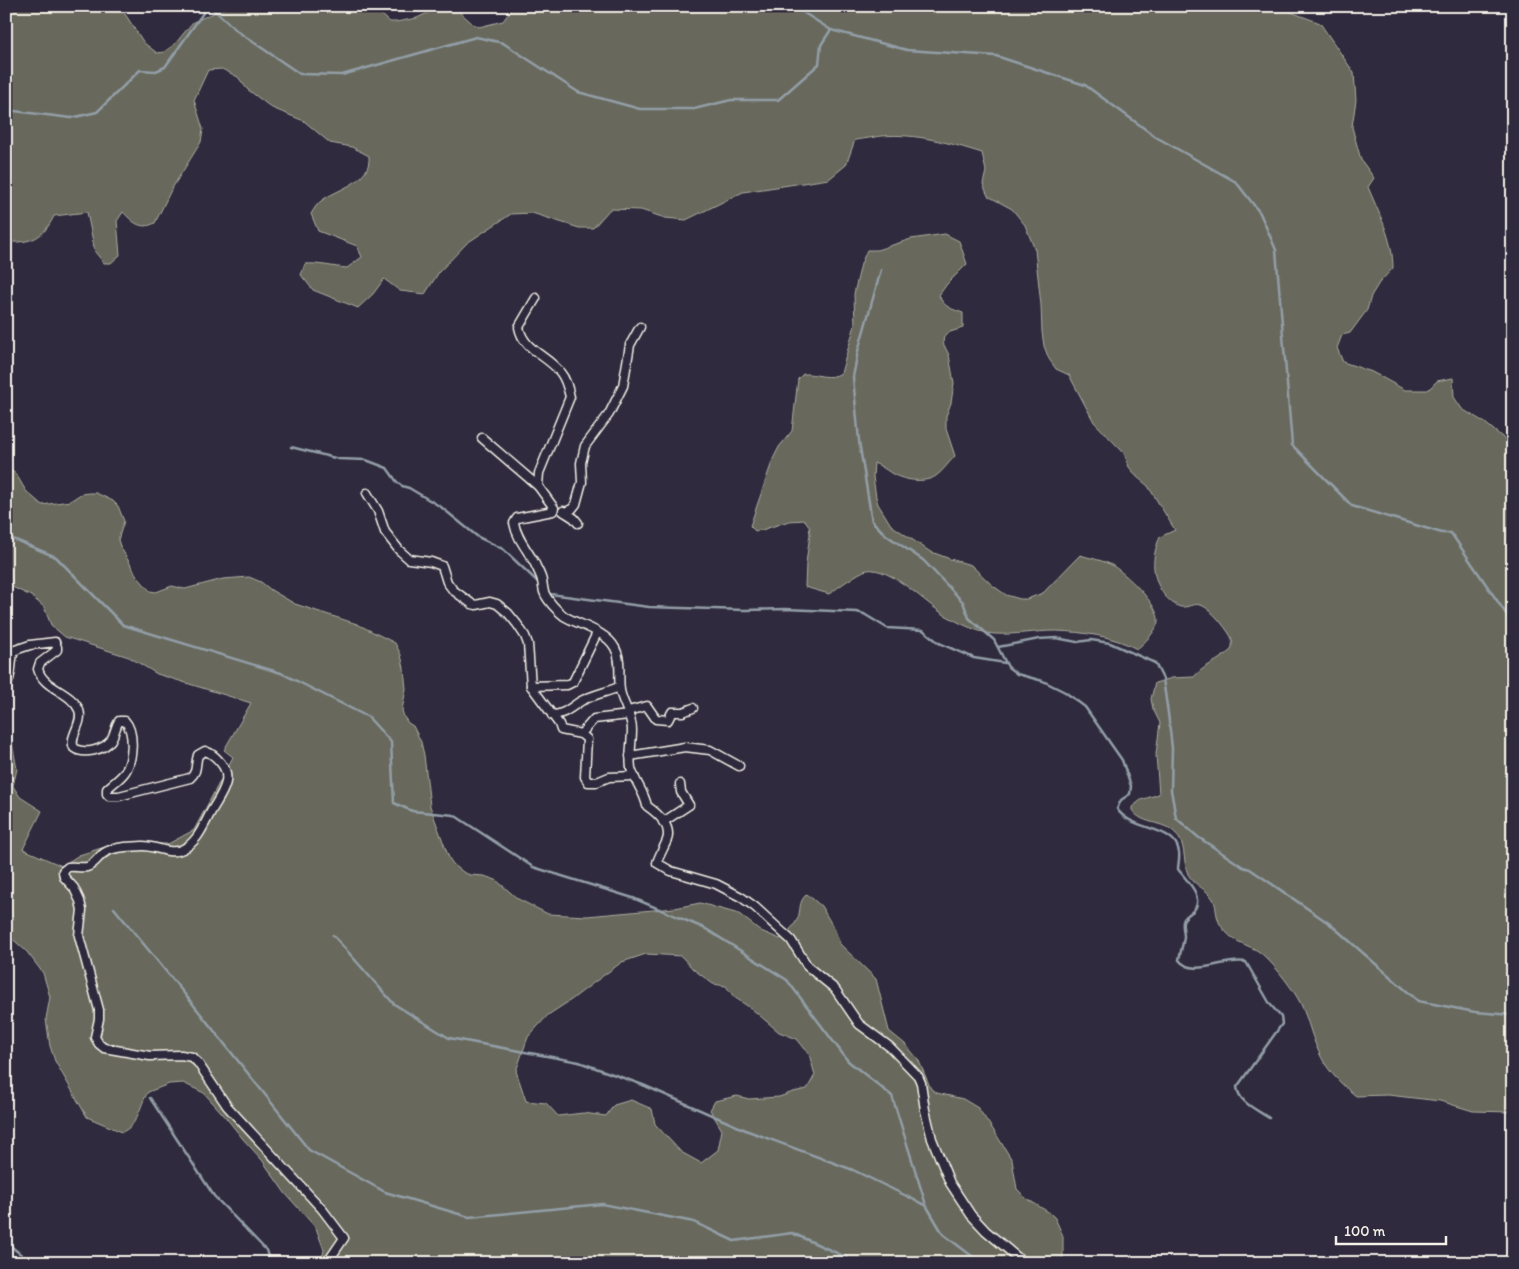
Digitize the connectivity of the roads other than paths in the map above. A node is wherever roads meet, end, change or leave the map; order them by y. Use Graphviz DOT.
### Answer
graph roads {
  1 [pos="536,298"];
  2 [pos="640,327"];
  3 [pos="482,438"];
  4 [pos="538,486"];
  5 [pos="367,493"];
  6 [pos="554,508"];
  7 [pos="565,512"];
  8 [pos="578,523"];
  9 [pos="597,633"];
  10 [pos="6,686"];
  11 [pos="531,686"];
  12 [pos="619,687"];
  13 [pos="693,708"];
  14 [pos="628,713"];
  15 [pos="552,715"];
  16 [pos="580,734"];
  17 [pos="630,756"];
  18 [pos="739,766"];
  19 [pos="634,776"];
  20 [pos="680,784"];
  21 [pos="663,822"];
  22 [pos="327,1263"];
  23 [pos="1024,1263"];
  1 -- 4 [label="street"];
  2 -- 7 [label="street"];
  3 -- 4 [label="street"];
  4 -- 6 [label="street"];
  5 -- 11 [label="street"];
  6 -- 7 [label="street"];
  6 -- 9 [label="street"];
  7 -- 8 [label="street"];
  9 -- 11 [label="street"];
  9 -- 12 [label="street"];
  10 -- 22 [label="street"];
  11 -- 15 [label="street"];
  12 -- 14 [label="street"];
  12 -- 15 [label="street"];
  13 -- 14 [label="street"];
  14 -- 16 [label="street"];
  14 -- 17 [label="street"];
  15 -- 16 [label="street"];
  16 -- 19 [label="street"];
  17 -- 18 [label="street"];
  17 -- 19 [label="street"];
  19 -- 21 [label="street"];
  20 -- 21 [label="street"];
  21 -- 23 [label="street"];
}
